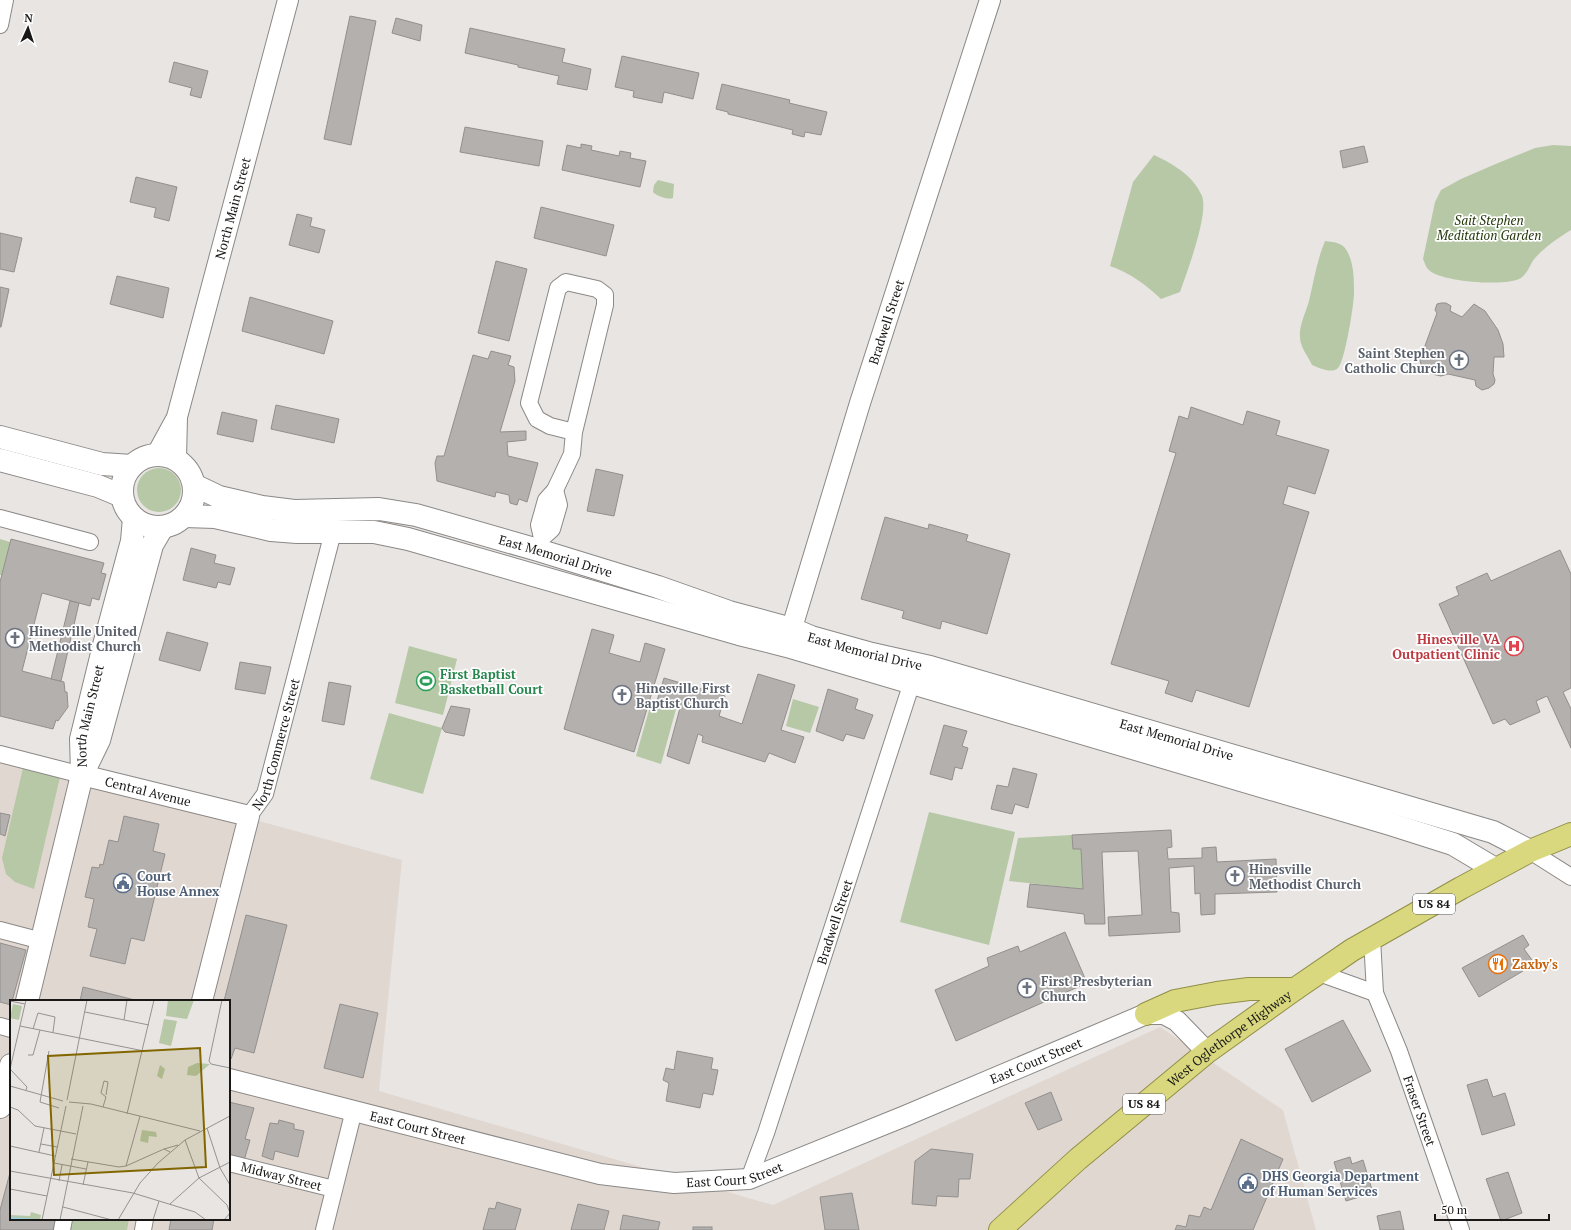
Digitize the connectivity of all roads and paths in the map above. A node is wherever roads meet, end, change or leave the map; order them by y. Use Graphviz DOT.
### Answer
graph roads {
  1 [pos="5,0"];
  2 [pos="288,0"];
  3 [pos="990,0"];
  4 [pos="0,25"];
  5 [pos="574,432"];
  6 [pos="0,437"];
  7 [pos="166,457"];
  8 [pos="0,460"];
  9 [pos="132,466"];
  10 [pos="194,486"];
  11 [pos="122,496"];
  12 [pos="185,516"];
  13 [pos="0,518"];
  14 [pos="134,518"];
  15 [pos="162,528"];
  16 [pos="333,532"];
  17 [pos="90,542"];
  18 [pos="540,544"];
  19 [pos="789,637"];
  20 [pos="914,674"];
  21 [pos="0,754"];
  22 [pos="82,775"];
  23 [pos="249,816"];
  24 [pos="1571,834"];
  25 [pos="1530,851"];
  26 [pos="1495,869"];
  27 [pos="1571,877"];
  28 [pos="0,930"];
  29 [pos="1372,938"];
  30 [pos="42,941"];
  31 [pos="1319,972"];
  32 [pos="1296,989"];
  33 [pos="1375,993"];
  34 [pos="27,1000"];
  35 [pos="202,1000"];
  36 [pos="1146,1014"];
  37 [pos="0,1026"];
  38 [pos="10,1029"];
  39 [pos="1207,1052"];
  40 [pos="10,1071"];
  41 [pos="230,1079"];
  42 [pos="4,1106"];
  43 [pos="354,1110"];
  44 [pos="230,1163"];
  45 [pos="749,1179"];
  46 [pos="334,1189"];
  47 [pos="64,1220"];
  48 [pos="145,1220"];
  49 [pos="62,1230"];
  50 [pos="143,1230"];
  51 [pos="324,1230"];
  52 [pos="1000,1230"];
  53 [pos="1461,1230"];
  1 -- 4 [label="street"];
  2 -- 7 [label="street, North Main Street"];
  3 -- 19 [label="street, Bradwell Street"];
  5 -- 5 [label="street"];
  5 -- 18 [label="street"];
  6 -- 9 [label="main road"];
  7 -- 9 [label="main road"];
  7 -- 10 [label="main road"];
  8 -- 11 [label="main road"];
  9 -- 11 [label="main road"];
  10 -- 12 [label="main road"];
  10 -- 18 [label="main road, East Memorial Drive"];
  11 -- 14 [label="main road"];
  12 -- 15 [label="main road"];
  12 -- 16 [label="main road, East Memorial Drive"];
  13 -- 17 [label="street"];
  14 -- 15 [label="main road"];
  14 -- 22 [label="main road, North Main Street"];
  15 -- 22 [label="main road, North Main Street"];
  16 -- 19 [label="main road, East Memorial Drive"];
  16 -- 23 [label="street, North Commerce Street"];
  18 -- 19 [label="main road, East Memorial Drive"];
  19 -- 20 [label="main road, East Memorial Drive"];
  20 -- 25 [label="main road, East Memorial Drive"];
  20 -- 26 [label="main road, East Memorial Drive"];
  20 -- 45 [label="street, Bradwell Street"];
  21 -- 22 [label="street, Central Avenue"];
  22 -- 23 [label="street, Central Avenue"];
  22 -- 30 [label="main road, North Main Street"];
  23 -- 35 [label="street, North Commerce Street"];
  24 -- 25 [label="highway, US 84"];
  25 -- 26 [label="highway, US 84"];
  25 -- 27 [label="street"];
  26 -- 29 [label="highway, US 84"];
  28 -- 30 [label="street"];
  29 -- 31 [label="highway, US 84"];
  29 -- 33 [label="street, Fraser Street"];
  30 -- 34 [label="main road, North Main Street"];
  31 -- 32 [label="highway, US 84"];
  31 -- 33 [label="street"];
  32 -- 36 [label="highway"];
  32 -- 39 [label="highway, West Oglethorpe Highway / US 84"];
  33 -- 53 [label="street, Fraser Street"];
  36 -- 39 [label="street, East Court Street"];
  36 -- 45 [label="street, East Court Street"];
  37 -- 38 [label="street"];
  39 -- 52 [label="highway, West Oglethorpe Highway / US 84"];
  40 -- 42 [label="main road"];
  41 -- 43 [label="street, East Court Street"];
  43 -- 45 [label="street, East Court Street"];
  43 -- 46 [label="street"];
  44 -- 46 [label="street, Midway Street"];
  46 -- 51 [label="street"];
  47 -- 49 [label="street"];
  48 -- 50 [label="street"];
}
